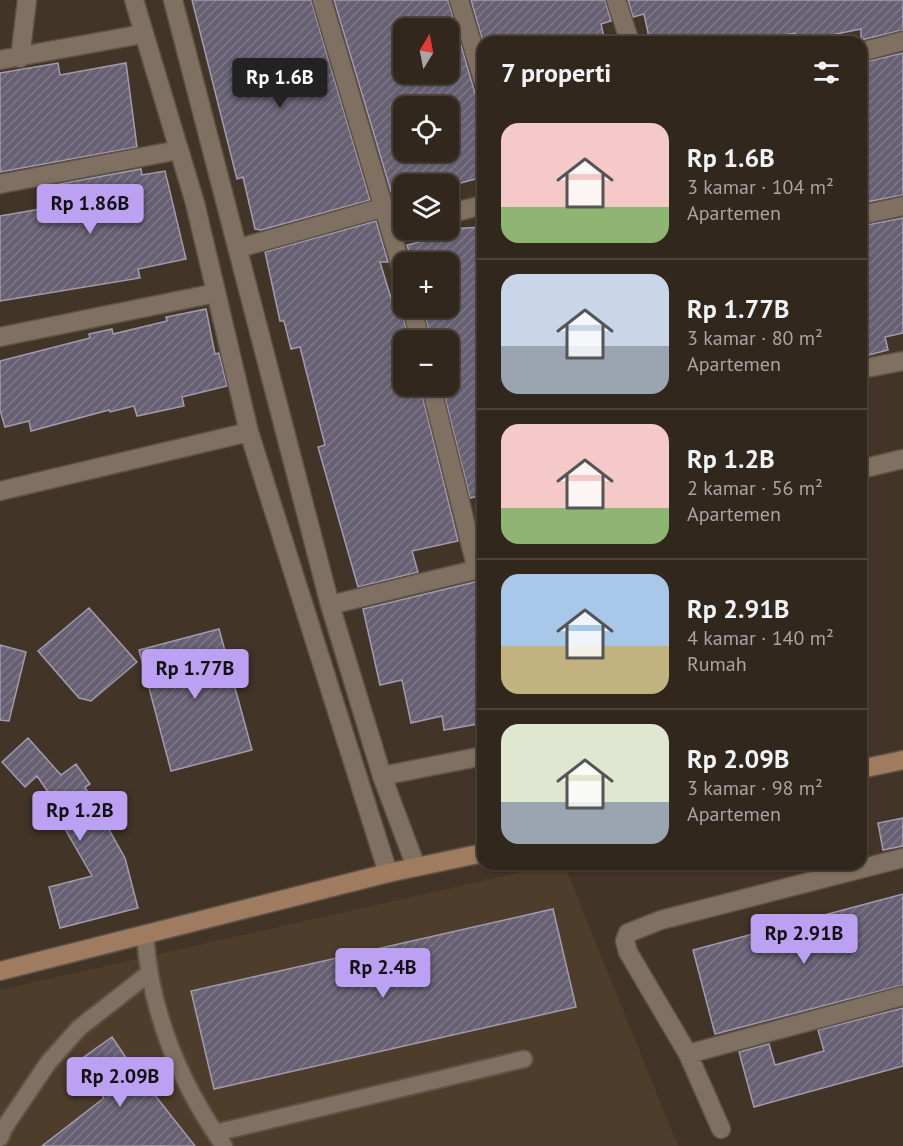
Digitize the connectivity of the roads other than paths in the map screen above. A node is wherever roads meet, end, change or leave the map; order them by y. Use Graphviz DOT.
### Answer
graph roads {
  1 [pos="27,0"];
  2 [pos="134,0"];
  3 [pos="173,0"];
  4 [pos="322,0"];
  5 [pos="459,0"];
  6 [pos="616,0"];
  7 [pos="143,34"];
  8 [pos="628,36"];
  9 [pos="903,41"];
  10 [pos="867,50"];
  11 [pos="20,58"];
  12 [pos="0,60"];
  13 [pos="477,60"];
  14 [pos="179,150"];
  15 [pos="0,184"];
  16 [pos="903,206"];
  17 [pos="385,207"];
  18 [pos="477,207"];
  19 [pos="459,211"];
  20 [pos="867,214"];
  21 [pos="393,220"];
  22 [pos="239,248"];
  23 [pos="216,293"];
  24 [pos="0,337"];
  25 [pos="903,361"];
  26 [pos="867,368"];
  27 [pos="434,396"];
  28 [pos="249,432"];
  29 [pos="903,459"];
  30 [pos="867,468"];
  31 [pos="0,491"];
  32 [pos="474,520"];
  33 [pos="477,544"];
  34 [pos="477,570"];
  35 [pos="330,605"];
  36 [pos="477,757"];
  37 [pos="903,760"];
  38 [pos="867,768"];
  39 [pos="382,776"];
  40 [pos="477,854"];
  41 [pos="903,858"];
  42 [pos="416,867"];
  43 [pos="867,867"];
  44 [pos="856,870"];
  45 [pos="388,873"];
  46 [pos="145,934"];
  47 [pos="0,971"];
  48 [pos="148,974"];
  49 [pos="903,996"];
  50 [pos="688,1054"];
  51 [pos="524,1059"];
  52 [pos="721,1129"];
  53 [pos="0,1138"];
  54 [pos="219,1139"];
  1 -- 11 [label="street"];
  2 -- 7 [label="street"];
  3 -- 22 [label="street"];
  4 -- 17 [label="street"];
  5 -- 13 [label="street"];
  6 -- 8 [label="street"];
  7 -- 11 [label="street"];
  7 -- 14 [label="street"];
  9 -- 10 [label="street"];
  11 -- 12 [label="street"];
  14 -- 15 [label="street"];
  14 -- 23 [label="street"];
  16 -- 20 [label="street"];
  17 -- 21 [label="street"];
  17 -- 22 [label="street"];
  18 -- 19 [label="street"];
  22 -- 35 [label="street"];
  23 -- 24 [label="street"];
  23 -- 28 [label="street"];
  25 -- 26 [label="street"];
  27 -- 32 [label="street"];
  28 -- 31 [label="street"];
  28 -- 45 [label="street"];
  29 -- 30 [label="street"];
  32 -- 33 [label="street"];
  34 -- 35 [label="street"];
  35 -- 39 [label="street"];
  36 -- 39 [label="street"];
  37 -- 38 [label="street"];
  39 -- 42 [label="street"];
  40 -- 42 [label="street"];
  41 -- 43 [label="street"];
  42 -- 45 [label="street"];
  44 -- 50 [label="street"];
  45 -- 46 [label="street"];
  46 -- 47 [label="street"];
  46 -- 48 [label="lane"];
  48 -- 53 [label="lane"];
  48 -- 54 [label="lane"];
  49 -- 50 [label="street"];
  50 -- 52 [label="street"];
  51 -- 54 [label="lane"];
}
